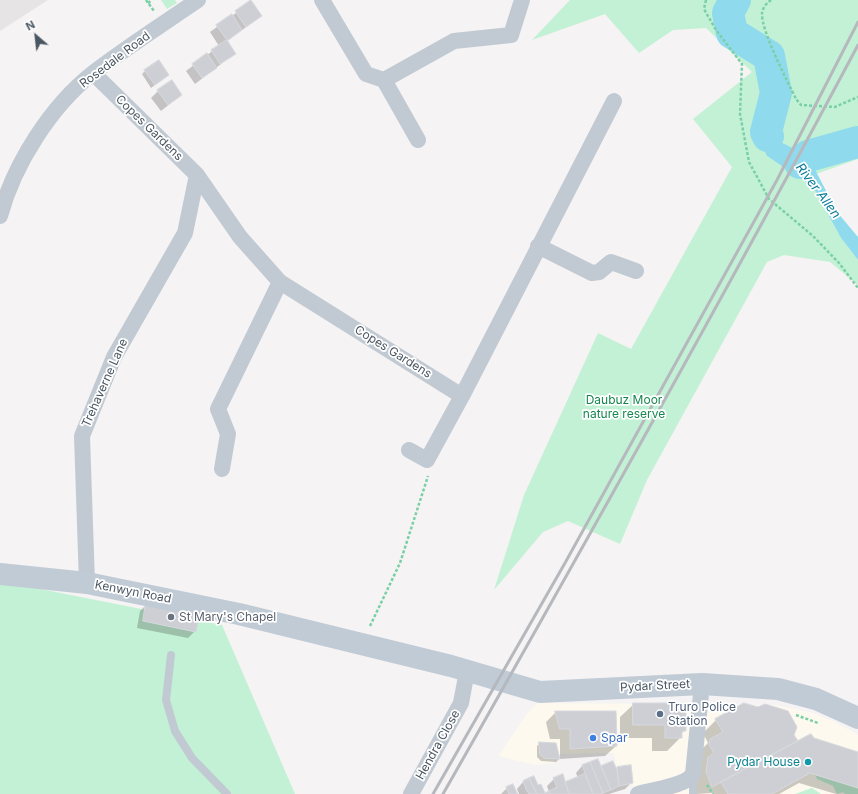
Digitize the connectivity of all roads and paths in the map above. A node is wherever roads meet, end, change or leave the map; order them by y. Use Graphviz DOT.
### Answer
graph roads {
  1 [pos="152,0"];
  2 [pos="198,0"];
  3 [pos="322,0"];
  4 [pos="522,0"];
  5 [pos="706,0"];
  6 [pos="770,0"];
  7 [pos="148,3"];
  8 [pos="93,73"];
  9 [pos="384,80"];
  10 [pos="858,97"];
  11 [pos="614,101"];
  12 [pos="418,140"];
  13 [pos="197,174"];
  14 [pos="0,216"];
  15 [pos="538,246"];
  16 [pos="636,271"];
  17 [pos="280,282"];
  18 [pos="858,288"];
  19 [pos="462,396"];
  20 [pos="408,450"];
  21 [pos="427,460"];
  22 [pos="222,469"];
  23 [pos="0,574"];
  24 [pos="87,583"];
  25 [pos="361,644"];
  26 [pos="171,655"];
  27 [pos="459,668"];
  28 [pos="702,684"];
  29 [pos="858,718"];
  30 [pos="693,774"];
  31 [pos="227,794"];
  32 [pos="411,794"];
  33 [pos="638,794"];
  34 [pos="693,794"];
  1 -- 7 [label="path"];
  2 -- 8 [label="street, Rosedale Road"];
  3 -- 9 [label="street"];
  4 -- 9 [label="street"];
  5 -- 18 [label="path"];
  6 -- 10 [label="path"];
  8 -- 13 [label="street, Copes Gardens"];
  8 -- 14 [label="street, Rosedale Road"];
  9 -- 12 [label="street"];
  11 -- 15 [label="street"];
  13 -- 17 [label="street, Copes Gardens"];
  13 -- 24 [label="street, Trehaverne Lane"];
  15 -- 16 [label="street"];
  15 -- 19 [label="street"];
  17 -- 19 [label="street, Copes Gardens"];
  17 -- 22 [label="street"];
  19 -- 21 [label="street"];
  20 -- 21 [label="street"];
  21 -- 25 [label="path"];
  23 -- 24 [label="main road, Kenwyn Road"];
  24 -- 25 [label="main road, Kenwyn Road"];
  25 -- 27 [label="main road, Kenwyn Road"];
  26 -- 31 [label="lane"];
  27 -- 28 [label="main road, Pydar Street"];
  27 -- 32 [label="street, Hendra Close"];
  28 -- 29 [label="main road, Pydar Street"];
  28 -- 30 [label="street"];
  30 -- 33 [label="street"];
  30 -- 34 [label="lane"];
}
